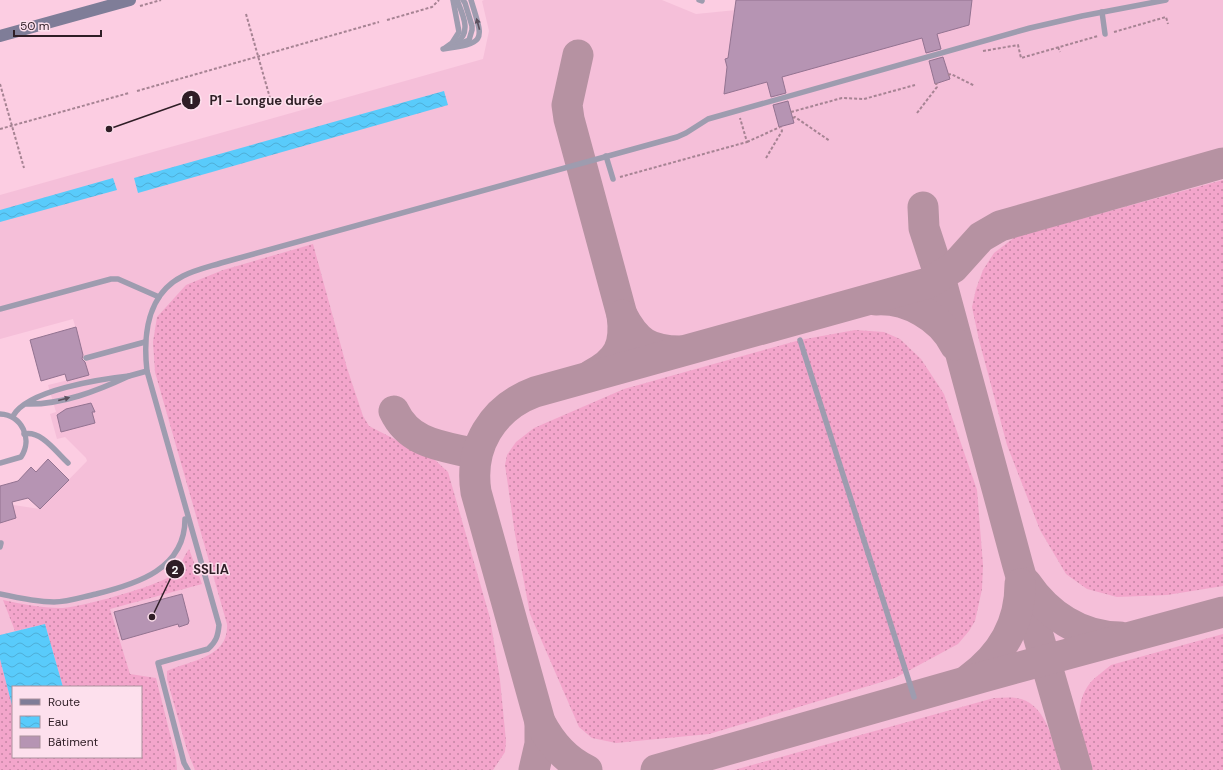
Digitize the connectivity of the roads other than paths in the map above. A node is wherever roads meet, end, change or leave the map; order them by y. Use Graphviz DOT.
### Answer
graph roads {
  1 [pos="130,0"];
  2 [pos="453,0"];
  3 [pos="457,0"];
  4 [pos="463,0"];
  5 [pos="471,0"];
  6 [pos="1166,0"];
  7 [pos="1102,12"];
  8 [pos="1105,34"];
  9 [pos="0,36"];
  10 [pos="443,49"];
  11 [pos="606,156"];
  12 [pos="613,178"];
  13 [pos="159,297"];
  14 [pos="0,309"];
  15 [pos="800,340"];
  16 [pos="145,342"];
  17 [pos="86,358"];
  18 [pos="147,371"];
  19 [pos="129,376"];
  20 [pos="26,404"];
  21 [pos="0,414"];
  22 [pos="13,416"];
  23 [pos="24,434"];
  24 [pos="0,463"];
  25 [pos="68,463"];
  26 [pos="186,513"];
  27 [pos="0,594"];
  28 [pos="914,697"];
  29 [pos="186,770"];
  1 -- 9 [label="street"];
  2 -- 10 [label="lane"];
  3 -- 10 [label="lane"];
  4 -- 10 [label="lane"];
  10 -- 5 [label="lane, one-way"];
  6 -- 7 [label="lane"];
  7 -- 8 [label="lane"];
  7 -- 11 [label="lane"];
  11 -- 12 [label="lane"];
  11 -- 13 [label="lane"];
  13 -- 14 [label="lane"];
  13 -- 16 [label="lane"];
  15 -- 28 [label="lane"];
  16 -- 17 [label="lane"];
  16 -- 18 [label="lane"];
  18 -- 19 [label="lane"];
  18 -- 26 [label="lane"];
  20 -- 19 [label="lane, one-way"];
  19 -- 20 [label="lane"];
  20 -- 22 [label="lane"];
  21 -- 22 [label="lane"];
  22 -- 23 [label="lane"];
  23 -- 24 [label="lane"];
  23 -- 25 [label="lane"];
  26 -- 27 [label="lane"];
  26 -- 29 [label="lane"];
}
